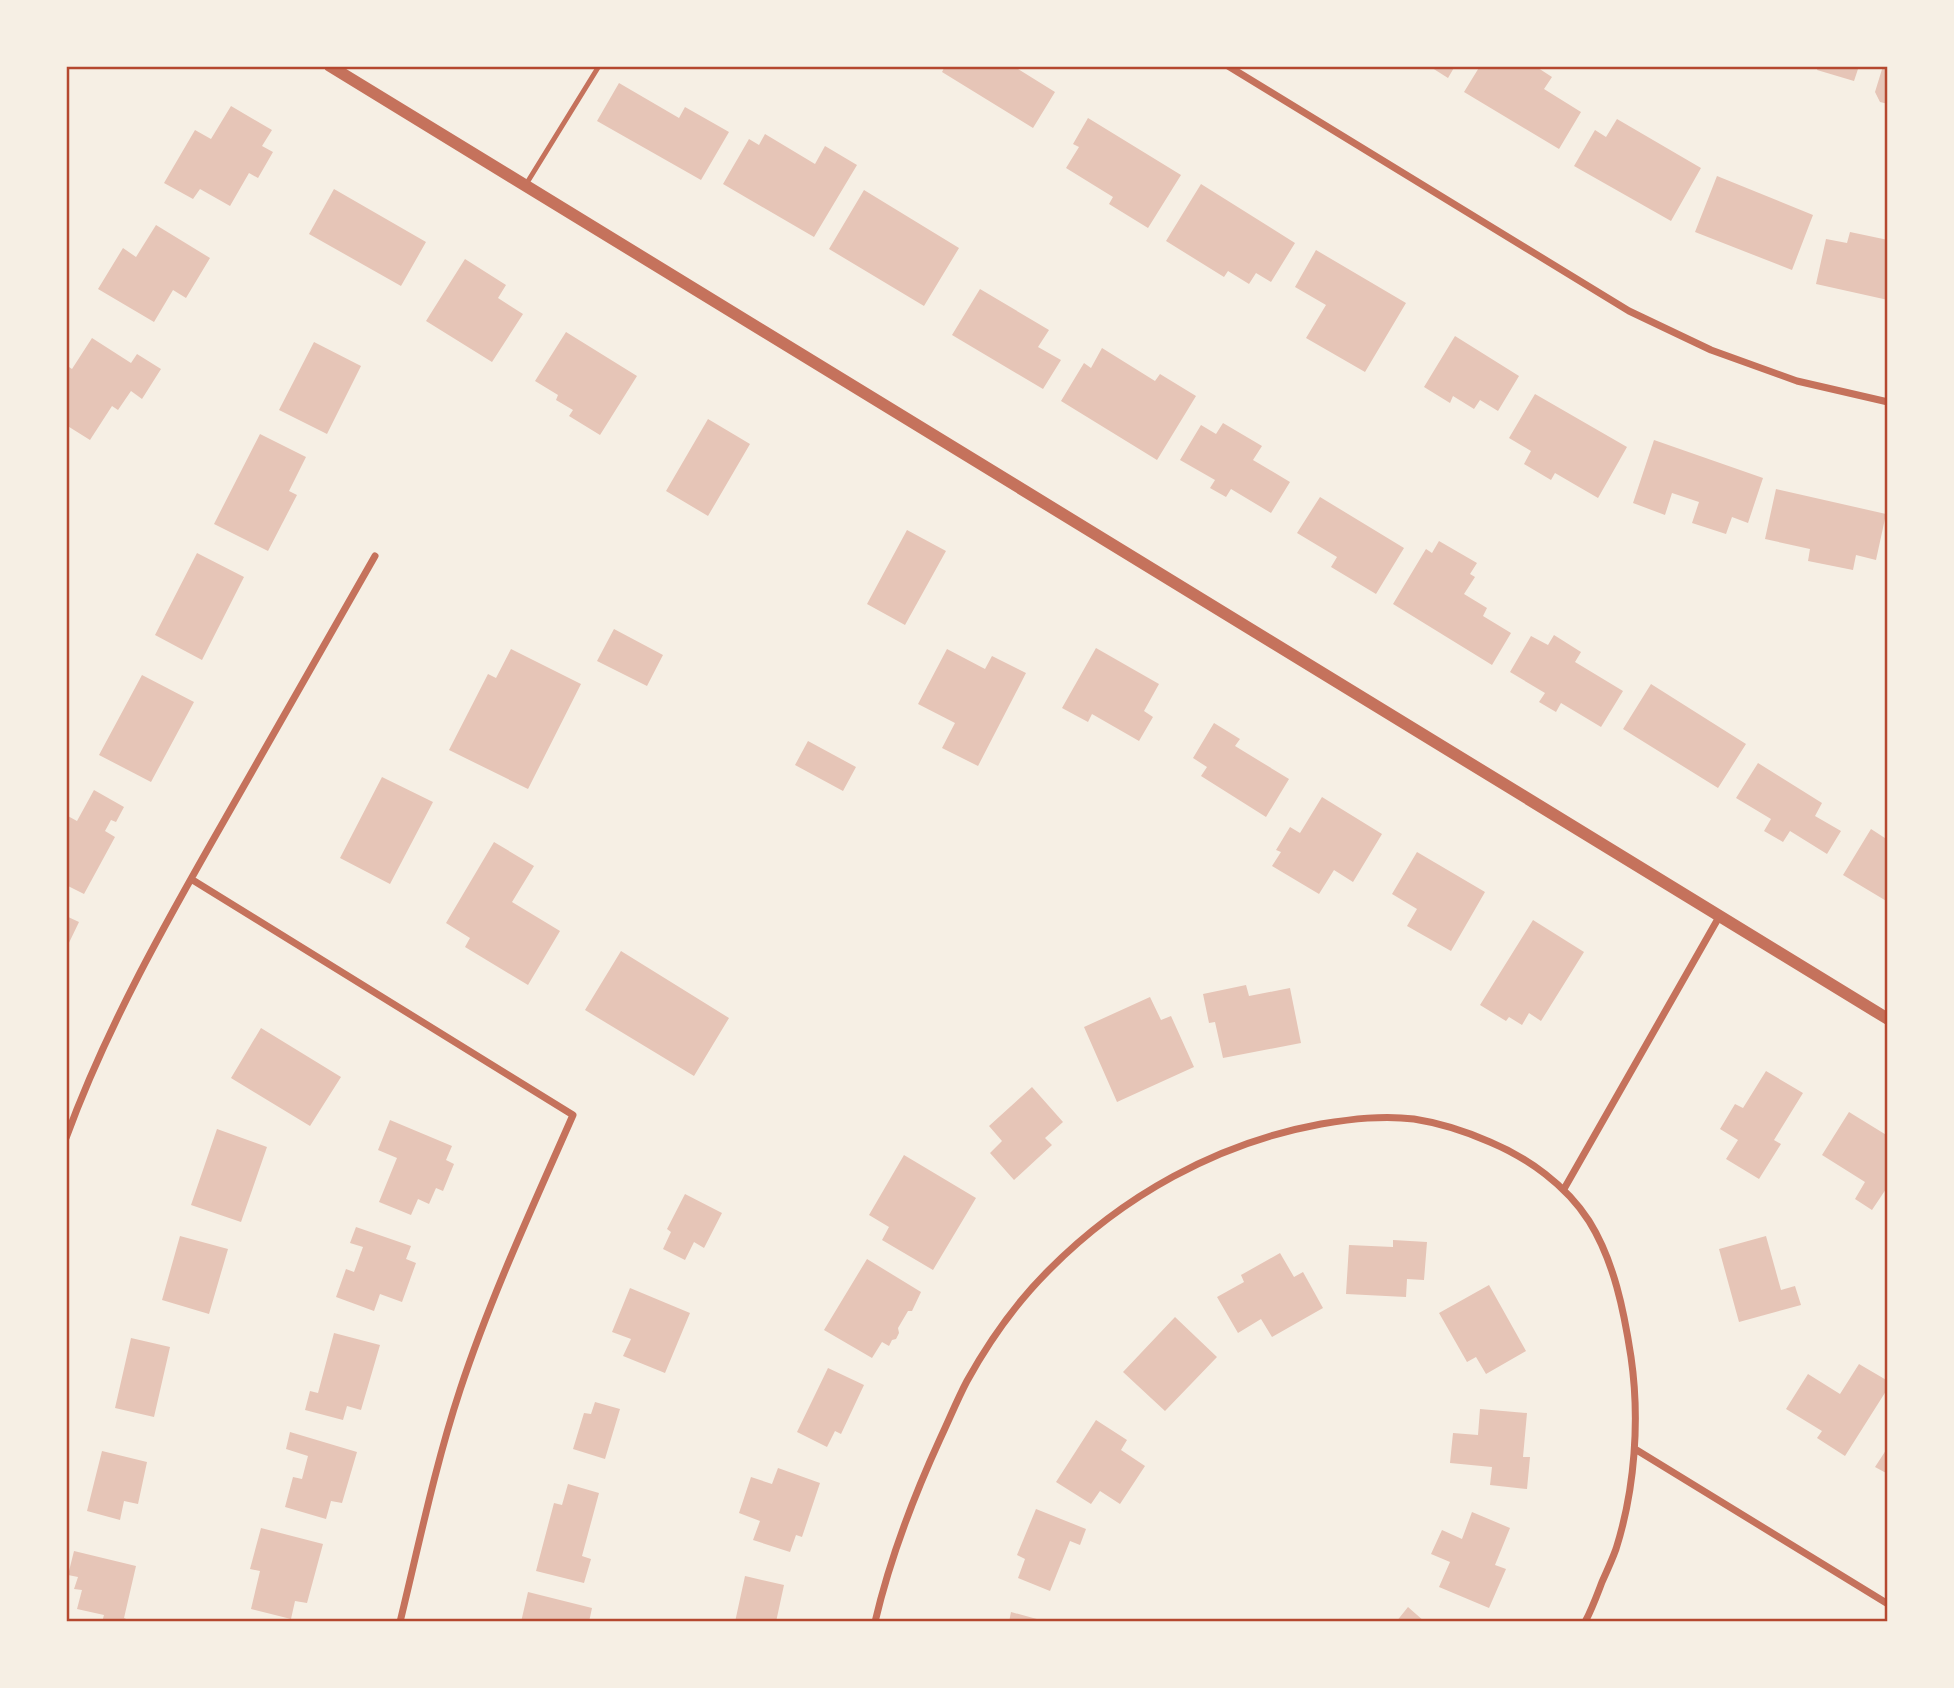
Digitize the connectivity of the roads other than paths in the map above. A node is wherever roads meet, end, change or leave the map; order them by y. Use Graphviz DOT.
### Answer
graph roads {
  1 [pos="330,66"];
  2 [pos="599,66"];
  3 [pos="1228,66"];
  4 [pos="525,186"];
  5 [pos="1888,401"];
  6 [pos="375,555"];
  7 [pos="191,879"];
  8 [pos="1719,917"];
  9 [pos="1888,1019"];
  10 [pos="66,1138"];
  11 [pos="1564,1189"];
  12 [pos="1634,1449"];
  13 [pos="1888,1604"];
  14 [pos="400,1622"];
  15 [pos="875,1622"];
  16 [pos="1585,1622"];
  1 -- 4 [label="street"];
  2 -- 4 [label="lane"];
  3 -- 5 [label="street"];
  4 -- 8 [label="street"];
  6 -- 7 [label="street"];
  7 -- 10 [label="street"];
  7 -- 14 [label="street"];
  8 -- 9 [label="street"];
  8 -- 11 [label="street"];
  11 -- 12 [label="street"];
  11 -- 15 [label="street"];
  12 -- 13 [label="street"];
  12 -- 16 [label="street"];
}
